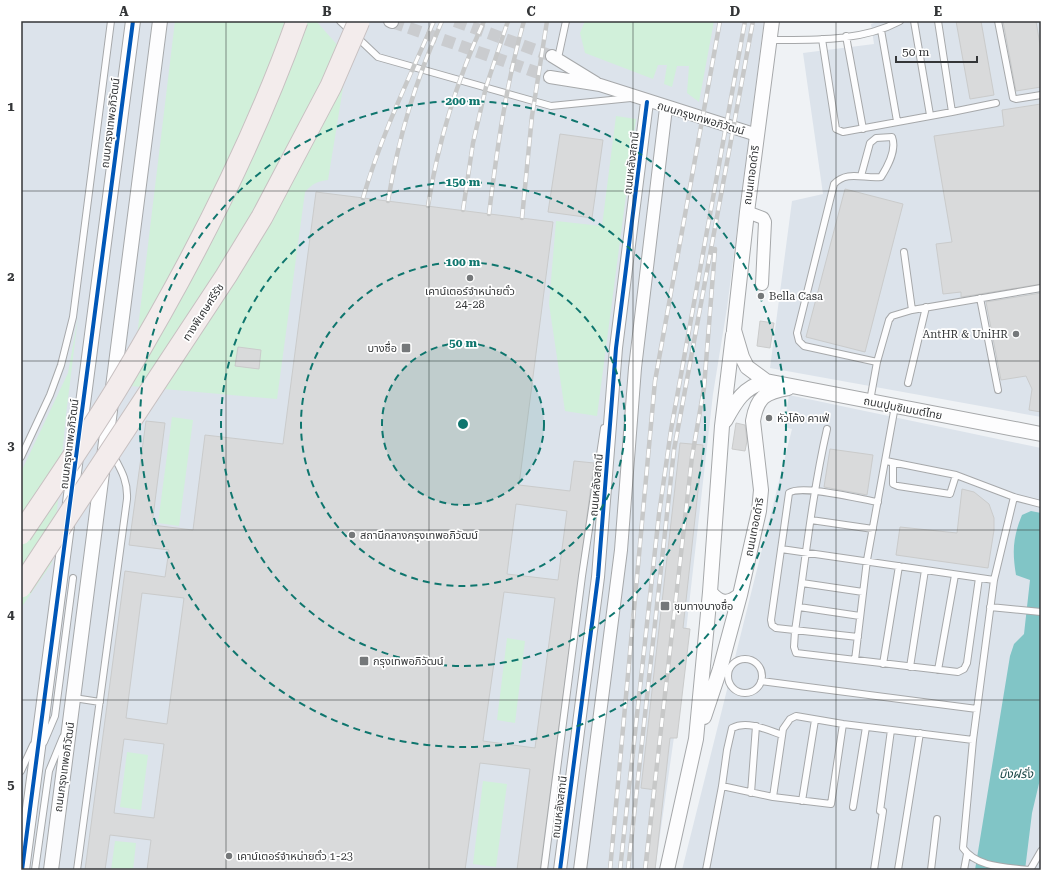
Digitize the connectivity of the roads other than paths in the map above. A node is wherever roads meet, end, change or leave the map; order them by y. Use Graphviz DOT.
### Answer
graph roads {
  1 [pos="111,21"];
  2 [pos="133,21"];
  3 [pos="160,21"];
  4 [pos="296,21"];
  5 [pos="340,21"];
  6 [pos="359,21"];
  7 [pos="566,21"];
  8 [pos="772,21"];
  9 [pos="900,21"];
  10 [pos="914,21"];
  11 [pos="938,21"];
  12 [pos="998,21"];
  13 [pos="881,30"];
  14 [pos="846,36"];
  15 [pos="769,40"];
  16 [pos="822,40"];
  17 [pos="555,57"];
  18 [pos="550,77"];
  19 [pos="600,86"];
  20 [pos="1041,95"];
  21 [pos="642,100"];
  22 [pos="996,103"];
  23 [pos="666,108"];
  24 [pos="952,112"];
  25 [pos="930,115"];
  26 [pos="897,121"];
  27 [pos="863,129"];
  28 [pos="757,135"];
  29 [pos="861,176"];
  30 [pos="746,212"];
  31 [pos="904,252"];
  32 [pos="762,284"];
  33 [pos="1041,288"];
  34 [pos="980,298"];
  35 [pos="926,307"];
  36 [pos="912,310"];
  37 [pos="734,330"];
  38 [pos="616,348"];
  39 [pos="876,362"];
  40 [pos="766,382"];
  41 [pos="908,383"];
  42 [pos="792,387"];
  43 [pos="998,390"];
  44 [pos="870,402"];
  45 [pos="895,406"];
  46 [pos="722,426"];
  47 [pos="827,429"];
  48 [pos="1041,434"];
  49 [pos="105,442"];
  50 [pos="21,457"];
  51 [pos="886,461"];
  52 [pos="893,463"];
  53 [pos="956,475"];
  54 [pos="816,491"];
  55 [pos="1014,497"];
  56 [pos="878,502"];
  57 [pos="1041,504"];
  58 [pos="811,520"];
  59 [pos="873,529"];
  60 [pos="21,534"];
  61 [pos="781,549"];
  62 [pos="806,552"];
  63 [pos="867,560"];
  64 [pos="899,566"];
  65 [pos="925,570"];
  66 [pos="955,575"];
  67 [pos="73,578"];
  68 [pos="979,578"];
  69 [pos="994,580"];
  70 [pos="802,583"];
  71 [pos="21,587"];
  72 [pos="710,592"];
  73 [pos="863,592"];
  74 [pos="740,595"];
  75 [pos="799,607"];
  76 [pos="990,607"];
  77 [pos="1041,612"];
  78 [pos="860,616"];
  79 [pos="795,631"];
  80 [pos="858,637"];
  81 [pos="855,660"];
  82 [pos="883,664"];
  83 [pos="910,667"];
  84 [pos="724,670"];
  85 [pos="938,670"];
  86 [pos="761,681"];
  87 [pos="74,698"];
  88 [pos="100,702"];
  89 [pos="977,709"];
  90 [pos="71,719"];
  91 [pos="815,720"];
  92 [pos="843,724"];
  93 [pos="756,726"];
  94 [pos="866,727"];
  95 [pos="891,730"];
  96 [pos="40,731"];
  97 [pos="920,733"];
  98 [pos="782,735"];
  99 [pos="696,739"];
  100 [pos="973,740"];
  101 [pos="36,762"];
  102 [pos="21,771"];
  103 [pos="722,786"];
  104 [pos="751,793"];
  105 [pos="773,797"];
  106 [pos="802,801"];
  107 [pos="853,807"];
  108 [pos="937,818"];
  109 [pos="1041,851"];
  110 [pos="967,854"];
  111 [pos="22,870"];
  112 [pos="35,870"];
  113 [pos="51,870"];
  114 [pos="77,870"];
  115 [pos="544,870"];
  116 [pos="560,870"];
  117 [pos="580,870"];
  118 [pos="667,870"];
  119 [pos="706,870"];
  120 [pos="874,870"];
  121 [pos="898,870"];
  122 [pos="931,870"];
  123 [pos="964,870"];
  124 [pos="1030,870"];
  1 -- 50 [label="lane"];
  2 -- 96 [label="street, ถนนกรุงเทพอภิวัฒน์"];
  3 -- 49 [label="street, ถนนกรุงเทพอภิวัฒน์"];
  4 -- 60 [label="highway, bridge"];
  5 -- 21 [label="lane"];
  6 -- 71 [label="highway, ทางพิเศษศรีรัช, bridge"];
  7 -- 17 [label="lane"];
  8 -- 15 [label="street, ถนนเทอดดำริ"];
  9 -- 13 [label="lane"];
  10 -- 25 [label="lane"];
  11 -- 24 [label="lane"];
  12 -- 20 [label="lane"];
  13 -- 14 [label="lane"];
  13 -- 26 [label="lane"];
  14 -- 16 [label="lane"];
  14 -- 27 [label="lane"];
  15 -- 16 [label="lane"];
  15 -- 28 [label="street, ถนนเทอดดำริ"];
  16 -- 27 [label="lane"];
  17 -- 19 [label="street, ถนนกรุงเทพอภิวัฒน์"];
  18 -- 19 [label="street, ถนนกรุงเทพอภิวัฒน์"];
  19 -- 21 [label="street, ถนนกรุงเทพอภิวัฒน์"];
  21 -- 23 [label="street, ถนนกรุงเทพอภิวัฒน์"];
  21 -- 38 [label="street, ถนนหลังสถานี"];
  22 -- 24 [label="lane"];
  23 -- 28 [label="street, ถนนกรุงเทพอภิวัฒน์"];
  23 -- 117 [label="street"];
  24 -- 25 [label="lane"];
  25 -- 26 [label="lane"];
  26 -- 27 [label="lane"];
  28 -- 30 [label="street, ถนนเทอดดำริ"];
  29 -- 29 [label="lane"];
  29 -- 39 [label="lane"];
  30 -- 32 [label="street"];
  30 -- 37 [label="street, ถนนเทอดดำริ"];
  31 -- 36 [label="lane"];
  33 -- 34 [label="lane"];
  34 -- 35 [label="lane"];
  34 -- 43 [label="lane"];
  35 -- 36 [label="lane"];
  35 -- 41 [label="lane"];
  36 -- 39 [label="lane"];
  37 -- 40 [label="street, ถนนเทอดดำริ"];
  37 -- 46 [label="street, ถนนเทอดดำริ"];
  38 -- 115 [label="lane"];
  38 -- 116 [label="street, ถนนหลังสถานี"];
  39 -- 44 [label="lane"];
  40 -- 42 [label="street, ถนนปูนซิเมนต์ไทย"];
  40 -- 46 [label="street, ถนนเทอดดำริ"];
  42 -- 44 [label="street, ถนนปูนซิเมนต์ไทย"];
  42 -- 74 [label="street, ถนนเทอดดำริ"];
  44 -- 45 [label="street, ถนนปูนซิเมนต์ไทย"];
  45 -- 48 [label="street, ถนนปูนซิเมนต์ไทย"];
  45 -- 51 [label="lane"];
  46 -- 72 [label="street, ถนนเทอดดำริ"];
  47 -- 54 [label="lane"];
  49 -- 87 [label="street, ถนนกรุงเทพอภิวัฒน์"];
  49 -- 88 [label="lane"];
  51 -- 52 [label="lane"];
  51 -- 56 [label="lane"];
  52 -- 53 [label="lane"];
  52 -- 53 [label="lane"];
  53 -- 55 [label="lane"];
  54 -- 56 [label="lane"];
  54 -- 58 [label="lane"];
  54 -- 61 [label="lane"];
  55 -- 57 [label="lane"];
  55 -- 69 [label="lane"];
  56 -- 59 [label="lane"];
  58 -- 59 [label="lane"];
  58 -- 62 [label="lane"];
  59 -- 63 [label="lane"];
  61 -- 62 [label="lane"];
  61 -- 79 [label="lane"];
  62 -- 63 [label="lane"];
  62 -- 70 [label="lane"];
  63 -- 64 [label="lane"];
  63 -- 73 [label="lane"];
  64 -- 65 [label="lane"];
  64 -- 82 [label="lane"];
  65 -- 66 [label="lane"];
  65 -- 83 [label="lane"];
  66 -- 68 [label="lane"];
  66 -- 85 [label="lane"];
  67 -- 101 [label="lane"];
  68 -- 69 [label="lane"];
  68 -- 85 [label="lane"];
  69 -- 76 [label="lane"];
  70 -- 73 [label="lane"];
  70 -- 75 [label="lane"];
  72 -- 74 [label="street"];
  72 -- 99 [label="street, ถนนเทอดดำริ"];
  73 -- 78 [label="lane"];
  74 -- 84 [label="street, ถนนเทอดดำริ"];
  75 -- 78 [label="lane"];
  75 -- 79 [label="lane"];
  76 -- 77 [label="lane"];
  76 -- 89 [label="lane"];
  78 -- 80 [label="lane"];
  79 -- 80 [label="lane"];
  79 -- 81 [label="lane"];
  80 -- 81 [label="lane"];
  81 -- 82 [label="lane"];
  82 -- 83 [label="lane"];
  83 -- 85 [label="lane"];
  84 -- 86 [label="lane"];
  84 -- 86 [label="lane"];
  84 -- 99 [label="street, ถนนเทอดดำริ"];
  86 -- 89 [label="lane"];
  87 -- 88 [label="lane"];
  87 -- 90 [label="street, ถนนกรุงเทพอภิวัฒน์"];
  88 -- 114 [label="lane"];
  89 -- 100 [label="lane"];
  90 -- 112 [label="lane"];
  90 -- 113 [label="street, ถนนกรุงเทพอภิวัฒน์"];
  91 -- 92 [label="lane"];
  91 -- 98 [label="lane"];
  91 -- 106 [label="lane"];
  92 -- 94 [label="lane"];
  92 -- 106 [label="lane"];
  93 -- 98 [label="lane"];
  93 -- 103 [label="lane"];
  93 -- 104 [label="lane"];
  94 -- 95 [label="lane"];
  94 -- 107 [label="lane"];
  95 -- 97 [label="lane"];
  95 -- 120 [label="lane"];
  96 -- 101 [label="street, ถนนกรุงเทพอภิวัฒน์"];
  96 -- 102 [label="lane"];
  97 -- 100 [label="lane"];
  97 -- 121 [label="lane"];
  98 -- 105 [label="lane"];
  99 -- 118 [label="street, ถนนเทอดดำริ"];
  100 -- 110 [label="lane"];
  101 -- 111 [label="street, ถนนกรุงเทพอภิวัฒน์"];
  103 -- 104 [label="lane"];
  103 -- 119 [label="lane"];
  104 -- 105 [label="lane"];
  105 -- 106 [label="lane"];
  108 -- 122 [label="lane"];
  109 -- 124 [label="lane"];
  110 -- 123 [label="lane"];
  110 -- 124 [label="lane"];
}
